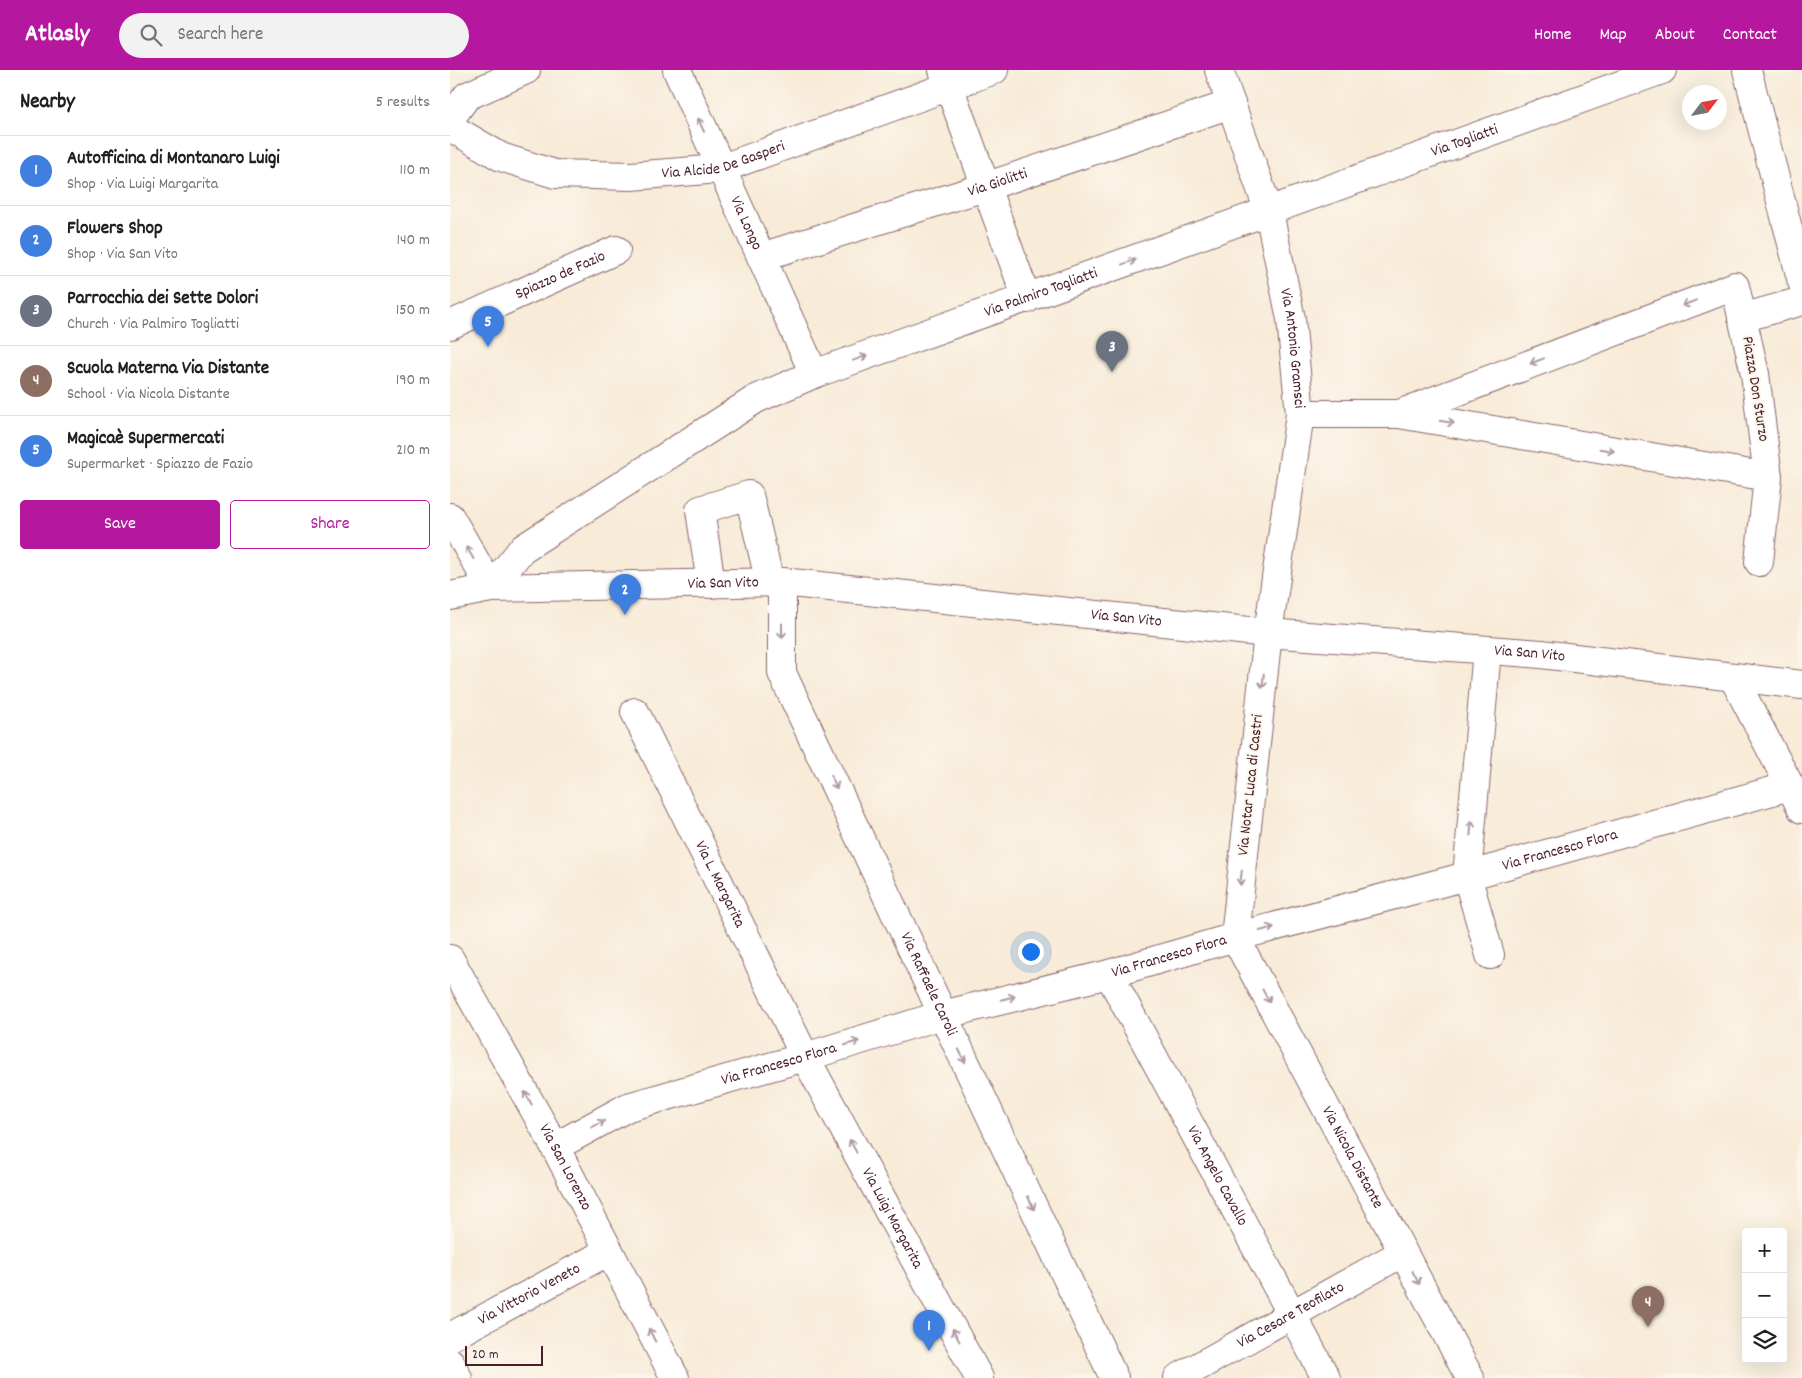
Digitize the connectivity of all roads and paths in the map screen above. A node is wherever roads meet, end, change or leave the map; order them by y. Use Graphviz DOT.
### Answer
graph roads {
  1 [pos="526,70"];
  2 [pos="677,70"];
  3 [pos="994,70"];
  4 [pos="1219,70"];
  5 [pos="1662,70"];
  6 [pos="1747,70"];
  7 [pos="946,78"];
  8 [pos="1231,104"];
  9 [pos="450,119"];
  10 [pos="450,127"];
  11 [pos="720,170"];
  12 [pos="986,187"];
  13 [pos="1269,212"];
  14 [pos="616,250"];
  15 [pos="760,257"];
  16 [pos="1802,282"];
  17 [pos="1027,299"];
  18 [pos="1802,301"];
  19 [pos="1742,318"];
  20 [pos="450,325"];
  21 [pos="814,374"];
  22 [pos="1300,414"];
  23 [pos="1398,414"];
  24 [pos="1768,477"];
  25 [pos="450,517"];
  26 [pos="1759,562"];
  27 [pos="776,582"];
  28 [pos="712,584"];
  29 [pos="490,588"];
  30 [pos="450,596"];
  31 [pos="1268,633"];
  32 [pos="1487,650"];
  33 [pos="1733,677"];
  34 [pos="1802,685"];
  35 [pos="635,712"];
  36 [pos="1796,798"];
  37 [pos="1467,876"];
  38 [pos="1235,937"];
  39 [pos="1490,955"];
  40 [pos="450,959"];
  41 [pos="1110,974"];
  42 [pos="942,1015"];
  43 [pos="805,1057"];
  44 [pos="555,1147"];
  45 [pos="609,1251"];
  46 [pos="1402,1253"];
  47 [pos="1292,1316"];
  48 [pos="450,1337"];
  49 [pos="450,1362"];
  50 [pos="458,1378"];
  51 [pos="675,1378"];
  52 [pos="979,1378"];
  53 [pos="1114,1378"];
  54 [pos="1178,1378"];
  55 [pos="1326,1378"];
  56 [pos="1470,1378"];
  1 -- 9 [label="street"];
  11 -- 2 [label="street, Via Longo, one-way"];
  3 -- 7 [label="street, Via Alcide De Gasperi"];
  4 -- 8 [label="street, Via Antonio Gramsci"];
  5 -- 13 [label="street, Via Togliatti"];
  6 -- 16 [label="street"];
  7 -- 11 [label="street, Via Alcide De Gasperi"];
  7 -- 12 [label="street"];
  8 -- 12 [label="street, Via Giolitti"];
  8 -- 13 [label="street, Via Antonio Gramsci"];
  10 -- 11 [label="street, Via Alcide De Gasperi"];
  11 -- 15 [label="street, Via Longo"];
  12 -- 15 [label="street, Via Giolitti"];
  12 -- 17 [label="street"];
  17 -- 13 [label="street, Via Palmiro Togliatti, one-way"];
  13 -- 22 [label="street, Via Antonio Gramsci"];
  14 -- 20 [label="street, Spiazzo de Fazio"];
  15 -- 21 [label="street, Via Longo"];
  21 -- 17 [label="street, Via Palmiro Togliatti, one-way"];
  18 -- 19 [label="street"];
  19 -- 23 [label="street, Piazza Don Sturzo, one-way"];
  19 -- 24 [label="street, Piazza Don Sturzo"];
  21 -- 29 [label="street, Via Palmiro Togliatti"];
  22 -- 23 [label="street, Piazza Don Sturzo"];
  22 -- 31 [label="street, Via Antonio Gramsci"];
  23 -- 24 [label="street, Piazza Don Sturzo, one-way"];
  24 -- 26 [label="street"];
  29 -- 25 [label="street, one-way"];
  27 -- 28 [label="street, Via San Vito"];
  27 -- 28 [label="street, Via Raffaele Caroli"];
  27 -- 31 [label="street, Via San Vito"];
  27 -- 42 [label="street, Via Raffaele Caroli, one-way"];
  28 -- 29 [label="street, Via San Vito"];
  29 -- 30 [label="street, Via San Vito"];
  31 -- 32 [label="street, Via San Vito"];
  31 -- 38 [label="street, Via Notar Luca di Castri, one-way"];
  32 -- 33 [label="street, Via San Vito"];
  37 -- 32 [label="street, one-way"];
  33 -- 34 [label="street, Via San Vito"];
  33 -- 36 [label="street"];
  35 -- 43 [label="street, Via L. Margarita"];
  36 -- 37 [label="street, Via Francesco Flora"];
  38 -- 37 [label="street, Via Francesco Flora, one-way"];
  37 -- 39 [label="street"];
  38 -- 41 [label="street, Via Francesco Flora"];
  38 -- 46 [label="street, Via Nicola Distante, one-way"];
  44 -- 40 [label="street, Via San Lorenzo, one-way"];
  42 -- 41 [label="street, Via Francesco Flora, one-way"];
  41 -- 47 [label="street, Via Angelo Cavallo"];
  43 -- 42 [label="street, Via Francesco Flora, one-way"];
  42 -- 53 [label="street, Via Raffaele Caroli, one-way"];
  44 -- 43 [label="street, Via Francesco Flora, one-way"];
  52 -- 43 [label="street, Via Luigi Margarita, one-way"];
  44 -- 45 [label="street, Via San Lorenzo"];
  45 -- 48 [label="street, Via Vittorio Veneto"];
  51 -- 45 [label="street, Via San Lorenzo, one-way"];
  46 -- 47 [label="street, Via Cesare Teofilato"];
  46 -- 56 [label="street, Via Nicola Distante, one-way"];
  47 -- 54 [label="street, Via Cesare Teofilato"];
  47 -- 55 [label="street, Via Angelo Cavallo"];
  49 -- 50 [label="street"];
}
